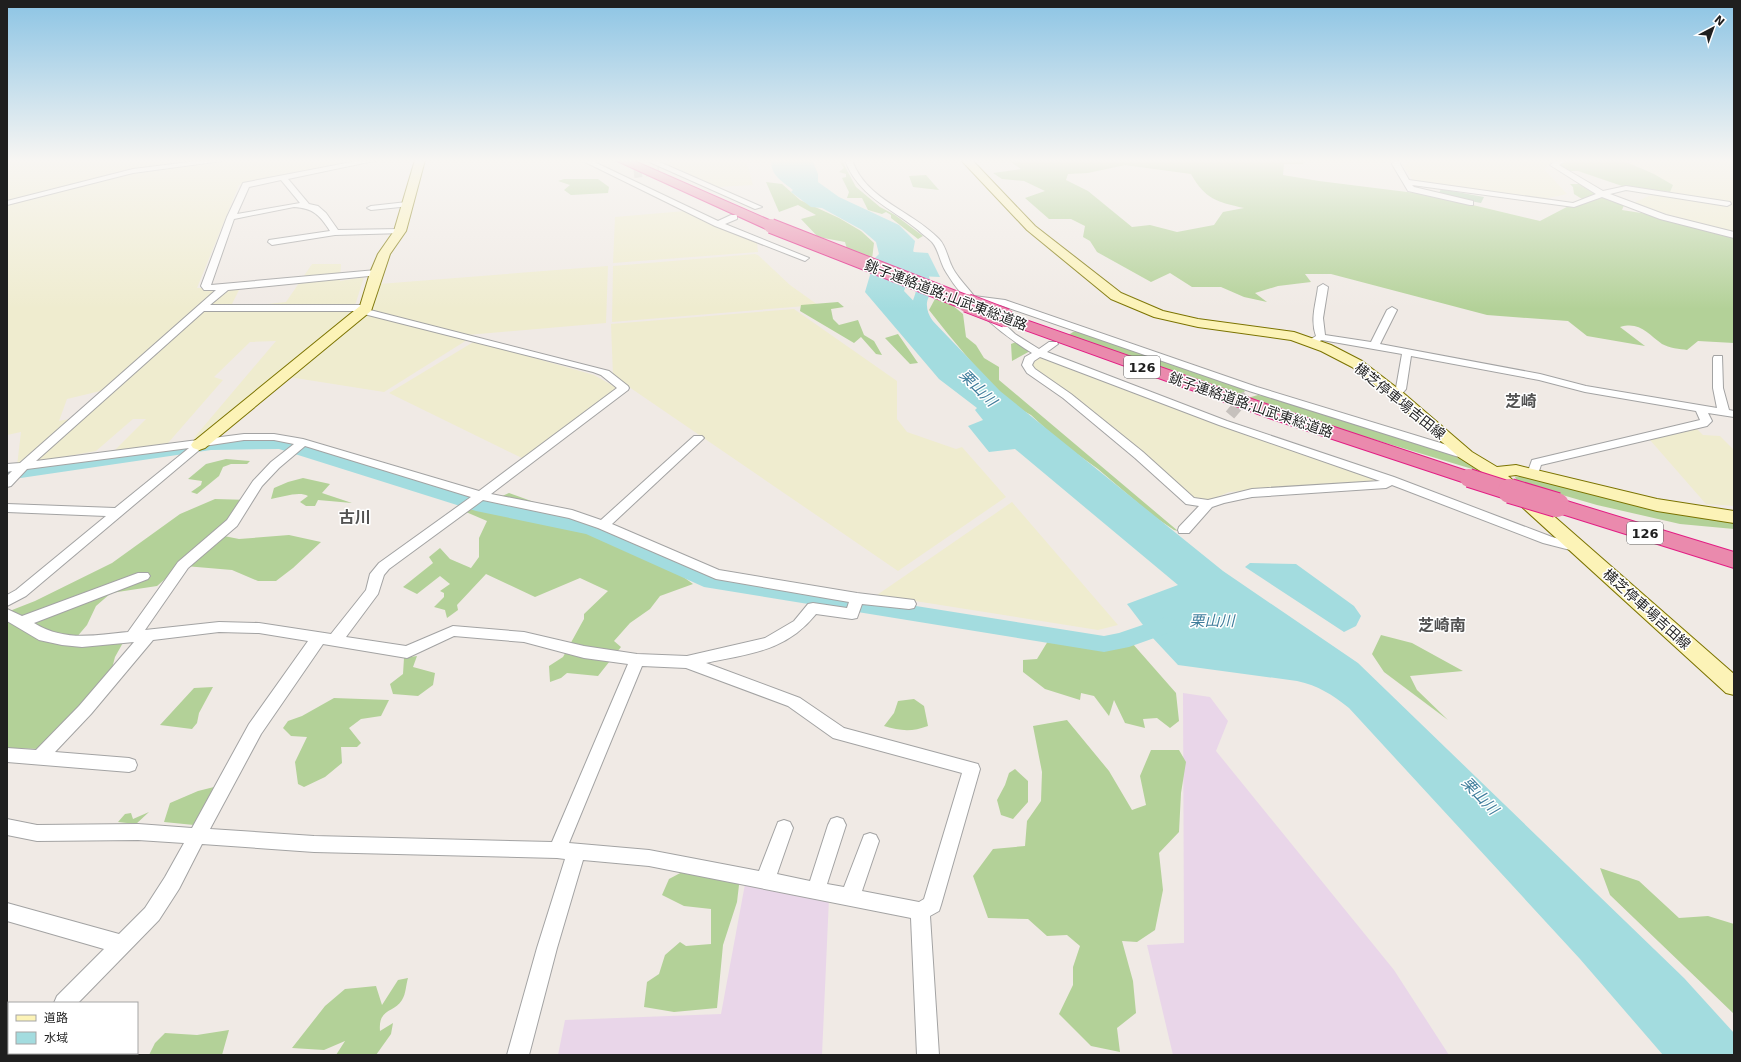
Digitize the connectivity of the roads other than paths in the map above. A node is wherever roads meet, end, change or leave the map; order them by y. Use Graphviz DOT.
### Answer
graph roads {
  1 [pos="235,210"];
  2 [pos="272,210"];
  3 [pos="318,210"];
  4 [pos="406,210"];
  5 [pos="687,210"];
  6 [pos="734,210"];
  7 [pos="753,210"];
  8 [pos="895,210"];
  9 [pos="1014,210"];
  10 [pos="1643,210"];
  11 [pos="748,211"];
  12 [pos="734,217"];
  13 [pos="231,218"];
  14 [pos="718,224"];
  15 [pos="400,231"];
  16 [pos="335,233"];
  17 [pos="1734,235"];
  18 [pos="272,242"];
  19 [pos="805,258"];
  20 [pos="376,273"];
  21 [pos="225,287"];
  22 [pos="1323,287"];
  23 [pos="971,298"];
  24 [pos="202,308"];
  25 [pos="364,309"];
  26 [pos="1392,310"];
  27 [pos="1316,340"];
  28 [pos="1052,344"];
  29 [pos="1374,345"];
  30 [pos="1408,352"];
  31 [pos="1039,353"];
  32 [pos="1718,358"];
  33 [pos="1396,394"];
  34 [pos="1700,408"];
  35 [pos="1729,413"];
  36 [pos="698,438"];
  37 [pos="304,442"];
  38 [pos="198,445"];
  39 [pos="1466,455"];
  40 [pos="23,466"];
  41 [pos="7,468"];
  42 [pos="1494,472"];
  43 [pos="1533,474"];
  44 [pos="1390,480"];
  45 [pos="7,483"];
  46 [pos="481,496"];
  47 [pos="1208,504"];
  48 [pos="7,508"];
  49 [pos="118,512"];
  50 [pos="1734,517"];
  51 [pos="603,525"];
  52 [pos="1184,530"];
  53 [pos="1578,548"];
  54 [pos="1734,560"];
  55 [pos="143,576"];
  56 [pos="10,597"];
  57 [pos="857,598"];
  58 [pos="909,604"];
  59 [pos="7,614"];
  60 [pos="22,622"];
  61 [pos="149,634"];
  62 [pos="133,636"];
  63 [pos="318,638"];
  64 [pos="335,640"];
  65 [pos="637,660"];
  66 [pos="687,662"];
  67 [pos="1734,687"];
  68 [pos="7,755"];
  69 [pos="40,757"];
  70 [pos="129,765"];
  71 [pos="837,825"];
  72 [pos="7,827"];
  73 [pos="784,828"];
  74 [pos="197,835"];
  75 [pos="870,841"];
  76 [pos="567,852"];
  77 [pos="764,881"];
  78 [pos="816,891"];
  79 [pos="850,897"];
  80 [pos="920,911"];
  81 [pos="7,912"];
  82 [pos="123,945"];
  83 [pos="65,1002"];
  84 [pos="518,1055"];
  85 [pos="928,1055"];
  1 -- 13 [label="street"];
  2 -- 13 [label="street"];
  3 -- 16 [label="street"];
  4 -- 15 [label="main road"];
  5 -- 14 [label="street"];
  6 -- 54 [label="highway, 銚子連絡道路;山武東総道路 / 126, bridge"];
  7 -- 11 [label="street"];
  8 -- 23 [label="street"];
  9 -- 27 [label="main road, 横芝停車場吉田線"];
  10 -- 17 [label="street"];
  12 -- 14 [label="street"];
  13 -- 21 [label="street"];
  14 -- 19 [label="street"];
  15 -- 16 [label="street"];
  15 -- 20 [label="main road"];
  16 -- 18 [label="street"];
  20 -- 21 [label="street"];
  20 -- 25 [label="main road"];
  21 -- 24 [label="street"];
  22 -- 27 [label="street"];
  23 -- 31 [label="street"];
  23 -- 39 [label="street"];
  24 -- 25 [label="street"];
  24 -- 40 [label="street"];
  25 -- 38 [label="main road"];
  25 -- 46 [label="street"];
  26 -- 29 [label="street"];
  27 -- 29 [label="street"];
  27 -- 33 [label="main road, 横芝停車場吉田線"];
  28 -- 31 [label="street"];
  29 -- 30 [label="street"];
  30 -- 33 [label="street"];
  30 -- 34 [label="street"];
  31 -- 44 [label="street"];
  31 -- 47 [label="street"];
  32 -- 35 [label="street"];
  33 -- 39 [label="main road, 横芝停車場吉田線"];
  34 -- 35 [label="street"];
  34 -- 43 [label="street"];
  36 -- 51 [label="street"];
  37 -- 38 [label="street"];
  37 -- 46 [label="street"];
  37 -- 62 [label="street"];
  38 -- 40 [label="street"];
  38 -- 49 [label="street"];
  39 -- 42 [label="main road, 横芝停車場吉田線"];
  40 -- 41 [label="street"];
  40 -- 45 [label="street"];
  42 -- 43 [label="main road"];
  42 -- 53 [label="main road, 横芝停車場吉田線"];
  43 -- 50 [label="main road"];
  44 -- 47 [label="street"];
  44 -- 53 [label="street"];
  46 -- 51 [label="street"];
  46 -- 64 [label="street"];
  47 -- 52 [label="street"];
  48 -- 49 [label="street"];
  49 -- 56 [label="street"];
  51 -- 57 [label="street"];
  53 -- 67 [label="main road, 横芝停車場吉田線"];
  55 -- 60 [label="street"];
  57 -- 58 [label="street"];
  57 -- 66 [label="street"];
  59 -- 60 [label="street"];
  60 -- 62 [label="street"];
  61 -- 62 [label="street"];
  61 -- 63 [label="street"];
  61 -- 69 [label="street"];
  63 -- 64 [label="street"];
  63 -- 74 [label="street"];
  64 -- 65 [label="street"];
  65 -- 66 [label="street"];
  65 -- 76 [label="street"];
  66 -- 80 [label="street"];
  68 -- 69 [label="street"];
  69 -- 70 [label="street"];
  71 -- 78 [label="street"];
  72 -- 74 [label="street"];
  73 -- 77 [label="street"];
  74 -- 76 [label="street"];
  74 -- 82 [label="street"];
  75 -- 79 [label="street"];
  76 -- 77 [label="street"];
  76 -- 84 [label="street"];
  77 -- 78 [label="street"];
  78 -- 79 [label="street"];
  79 -- 80 [label="street"];
  80 -- 85 [label="street"];
  81 -- 82 [label="street"];
  82 -- 83 [label="street"];
}
